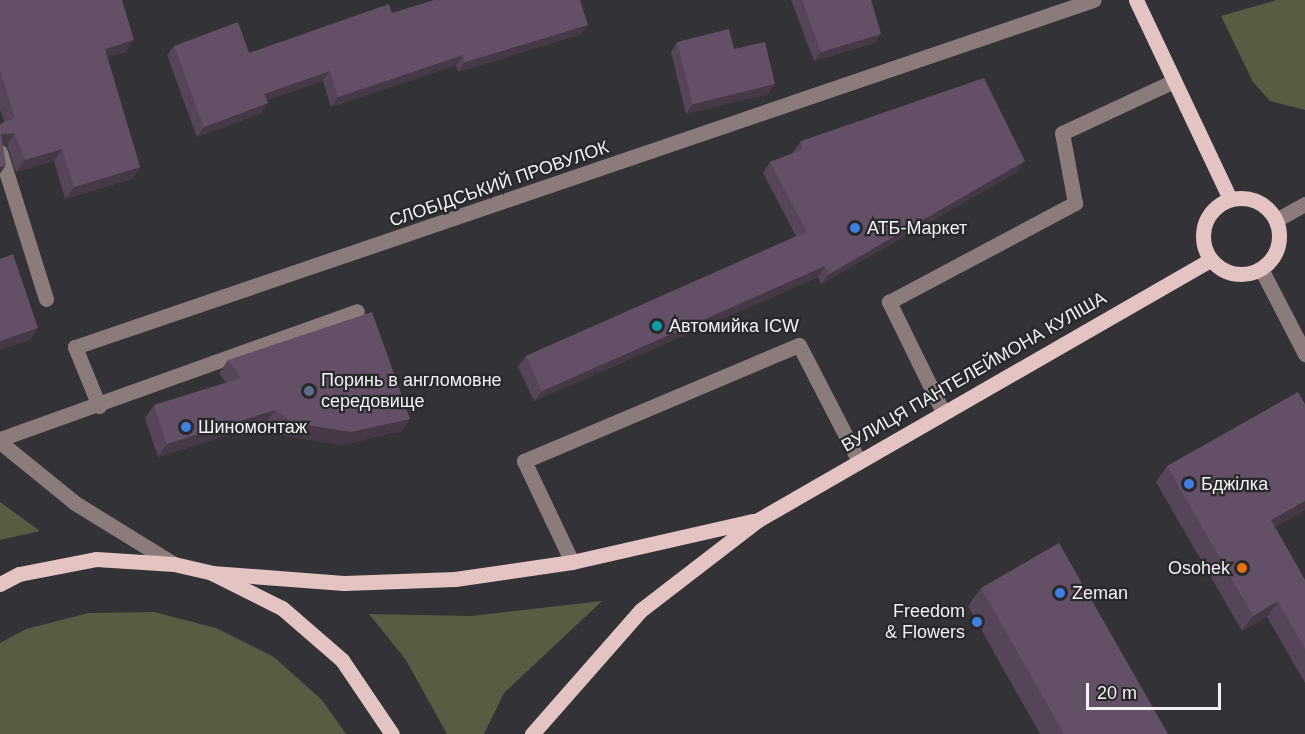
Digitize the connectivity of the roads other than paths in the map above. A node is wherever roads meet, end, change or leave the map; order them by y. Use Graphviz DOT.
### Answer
graph roads {
  1 [pos="1093,0"];
  2 [pos="1136,0"];
  3 [pos="1172,82"];
  4 [pos="0,152"];
  5 [pos="1230,199"];
  6 [pos="1305,204"];
  7 [pos="1276,220"];
  8 [pos="1210,260"];
  9 [pos="1261,269"];
  10 [pos="46,299"];
  11 [pos="357,311"];
  12 [pos="1305,354"];
  13 [pos="99,406"];
  14 [pos="943,412"];
  15 [pos="0,440"];
  16 [pos="859,461"];
  17 [pos="758,520"];
  18 [pos="572,562"];
  19 [pos="174,564"];
  20 [pos="212,573"];
  21 [pos="0,584"];
  22 [pos="392,734"];
  23 [pos="532,734"];
  1 -- 13 [label="street, СЛОБІДСЬКИЙ ПРОВУЛОК"];
  2 -- 3 [label="main road"];
  3 -- 5 [label="main road"];
  3 -- 14 [label="street"];
  4 -- 10 [label="street"];
  5 -- 7 [label="main road"];
  5 -- 8 [label="main road"];
  6 -- 7 [label="street"];
  7 -- 9 [label="main road"];
  8 -- 9 [label="main road"];
  8 -- 14 [label="main road, ВУЛИЦЯ ПАНТЕЛЕЙМОНА КУЛІША"];
  9 -- 12 [label="street"];
  11 -- 13 [label="street"];
  13 -- 15 [label="street"];
  14 -- 16 [label="main road, ВУЛИЦЯ ПАНТЕЛЕЙМОНА КУЛІША"];
  15 -- 19 [label="street"];
  16 -- 17 [label="main road, ВУЛИЦЯ ПАНТЕЛЕЙМОНА КУЛІША"];
  16 -- 18 [label="street"];
  17 -- 18 [label="main road, ВУЛИЦЯ ПАНТЕЛЕЙМОНА КУЛІША"];
  17 -- 23 [label="main road, ВУЛИЦЯ ПАНТЕЛЕЙМОНА КУЛІША"];
  18 -- 20 [label="main road, ВУЛИЦЯ ПАНТЕЛЕЙМОНА КУЛІША"];
  19 -- 20 [label="main road"];
  19 -- 21 [label="main road"];
  20 -- 22 [label="main road"];
}
